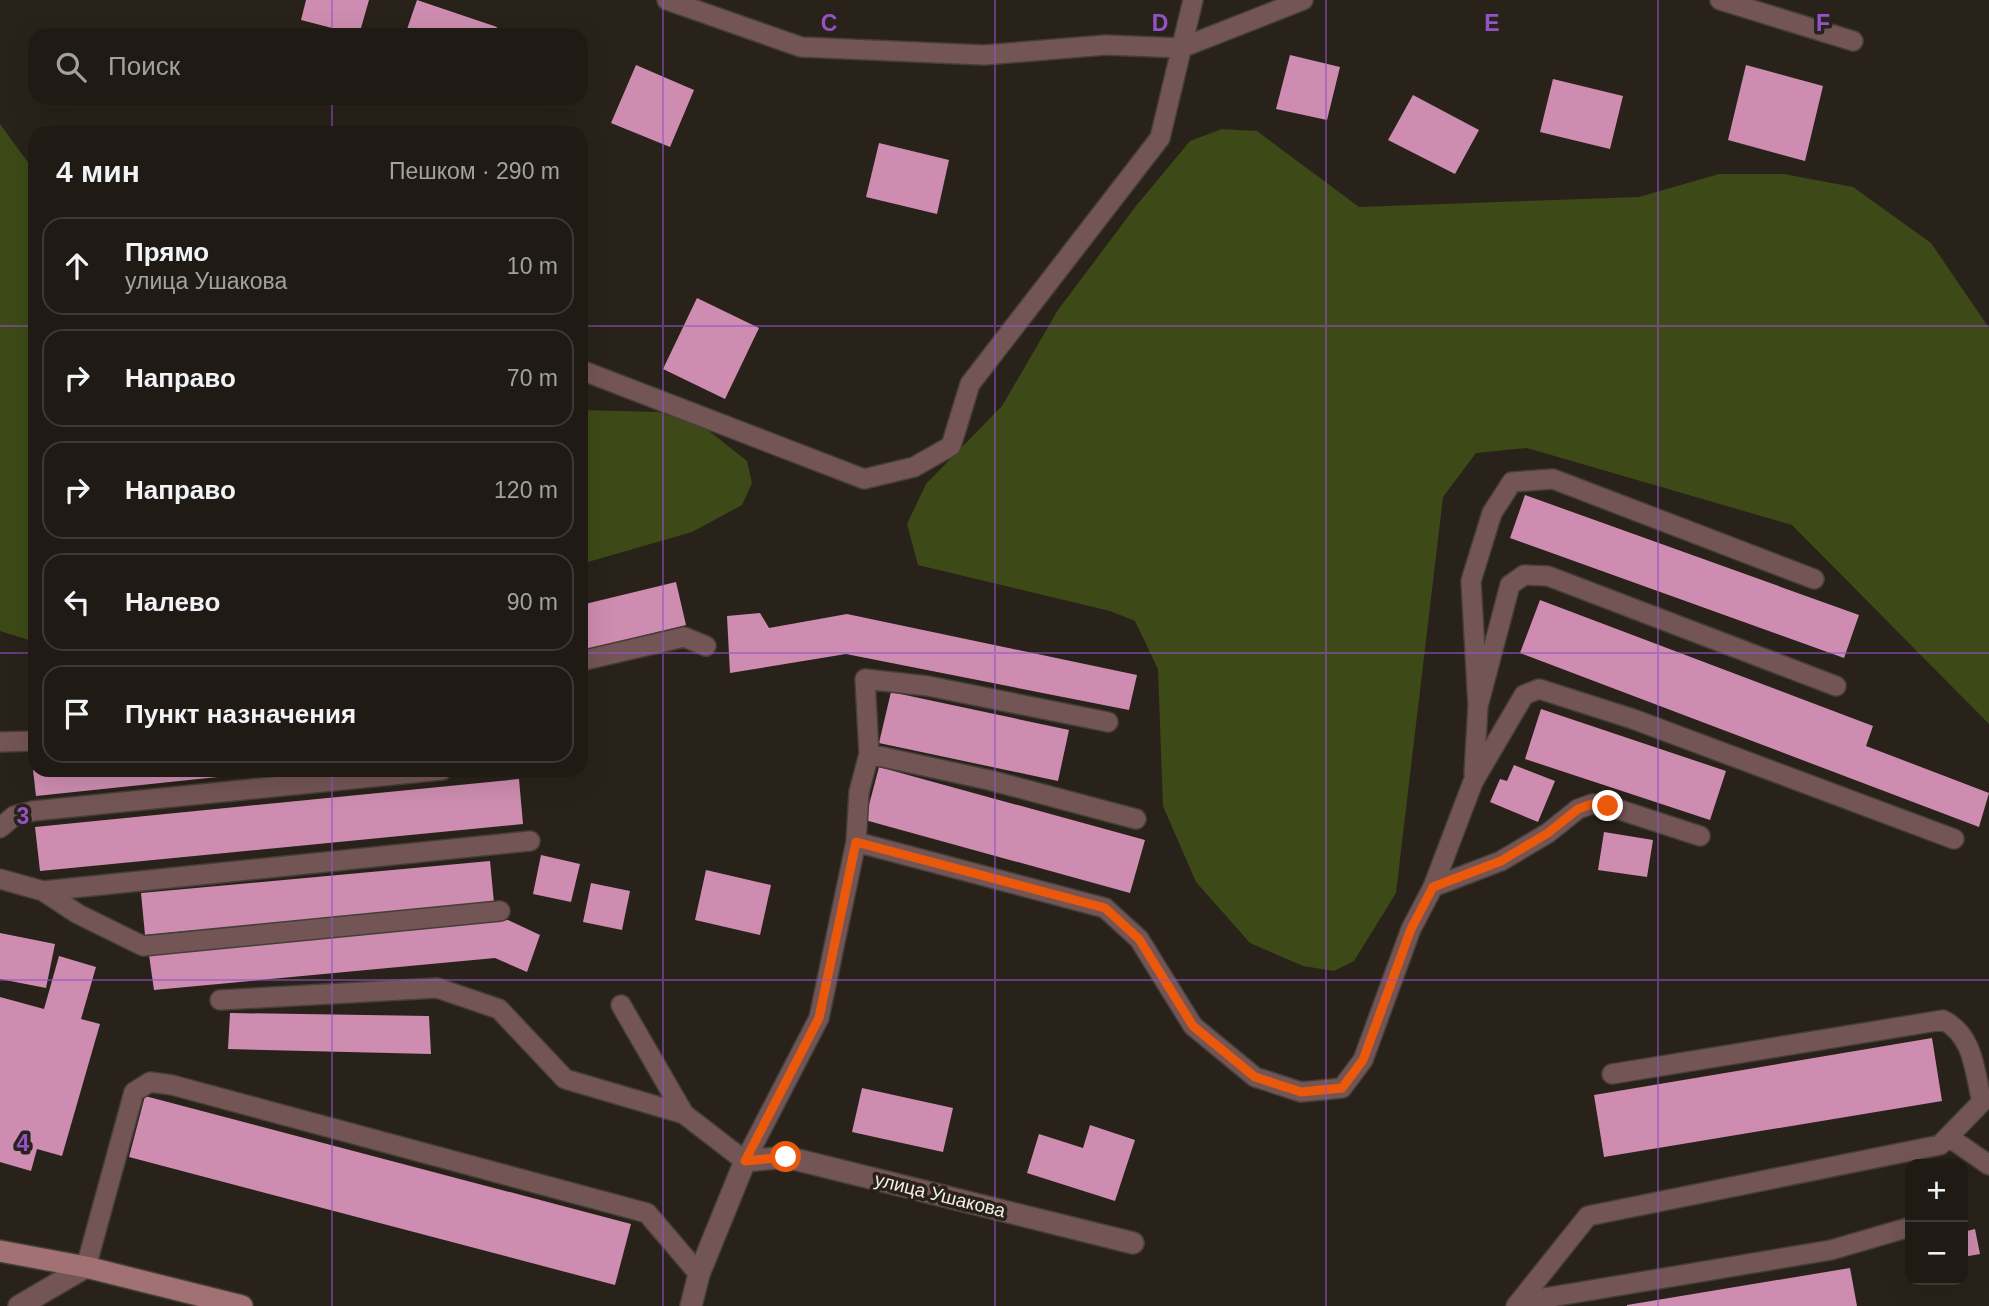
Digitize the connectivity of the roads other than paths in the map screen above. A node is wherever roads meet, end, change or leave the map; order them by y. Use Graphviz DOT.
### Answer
graph roads {
  1 [pos="667,0"];
  2 [pos="1193,0"];
  3 [pos="1303,0"];
  4 [pos="1720,0"];
  5 [pos="1853,41"];
  6 [pos="1181,48"];
  7 [pos="588,373"];
  8 [pos="1814,579"];
  9 [pos="706,646"];
  10 [pos="588,659"];
  11 [pos="1836,686"];
  12 [pos="1478,706"];
  13 [pos="1108,722"];
  14 [pos="28,742"];
  15 [pos="2,747"];
  16 [pos="869,754"];
  17 [pos="372,777"];
  18 [pos="1474,782"];
  19 [pos="1136,819"];
  20 [pos="0,828"];
  21 [pos="1700,836"];
  22 [pos="1954,839"];
  23 [pos="530,841"];
  24 [pos="856,842"];
  25 [pos="0,880"];
  26 [pos="1433,887"];
  27 [pos="43,891"];
  28 [pos="500,911"];
  29 [pos="220,1000"];
  30 [pos="621,1005"];
  31 [pos="1612,1074"];
  32 [pos="1985,1101"];
  33 [pos="684,1114"];
  34 [pos="1950,1138"];
  35 [pos="745,1161"];
  36 [pos="1989,1165"];
  37 [pos="1905,1228"];
  38 [pos="1133,1243"];
  39 [pos="0,1251"];
  40 [pos="86,1267"];
  41 [pos="699,1273"];
  42 [pos="1519,1304"];
  43 [pos="19,1306"];
  44 [pos="242,1306"];
  45 [pos="691,1306"];
  1 -- 6 [label="lane"];
  2 -- 6 [label="lane"];
  3 -- 6 [label="lane"];
  4 -- 5 [label="lane"];
  6 -- 7 [label="lane"];
  8 -- 12 [label="lane"];
  9 -- 10 [label="lane"];
  11 -- 12 [label="lane"];
  12 -- 18 [label="lane"];
  13 -- 16 [label="lane"];
  14 -- 15 [label="lane"];
  16 -- 19 [label="lane"];
  16 -- 24 [label="lane"];
  17 -- 20 [label="lane"];
  18 -- 22 [label="lane"];
  18 -- 26 [label="lane"];
  21 -- 26 [label="lane"];
  23 -- 27 [label="lane"];
  24 -- 26 [label="lane"];
  24 -- 35 [label="lane"];
  25 -- 27 [label="lane"];
  27 -- 28 [label="lane"];
  29 -- 33 [label="lane"];
  30 -- 33 [label="lane"];
  31 -- 32 [label="lane"];
  32 -- 34 [label="lane"];
  33 -- 35 [label="lane"];
  34 -- 36 [label="lane"];
  34 -- 42 [label="lane"];
  35 -- 38 [label="street, улица Ушакова"];
  35 -- 41 [label="street"];
  37 -- 42 [label="lane"];
  39 -- 40 [label="main road"];
  40 -- 41 [label="lane"];
  40 -- 43 [label="street"];
  40 -- 44 [label="main road"];
  41 -- 45 [label="street"];
}
